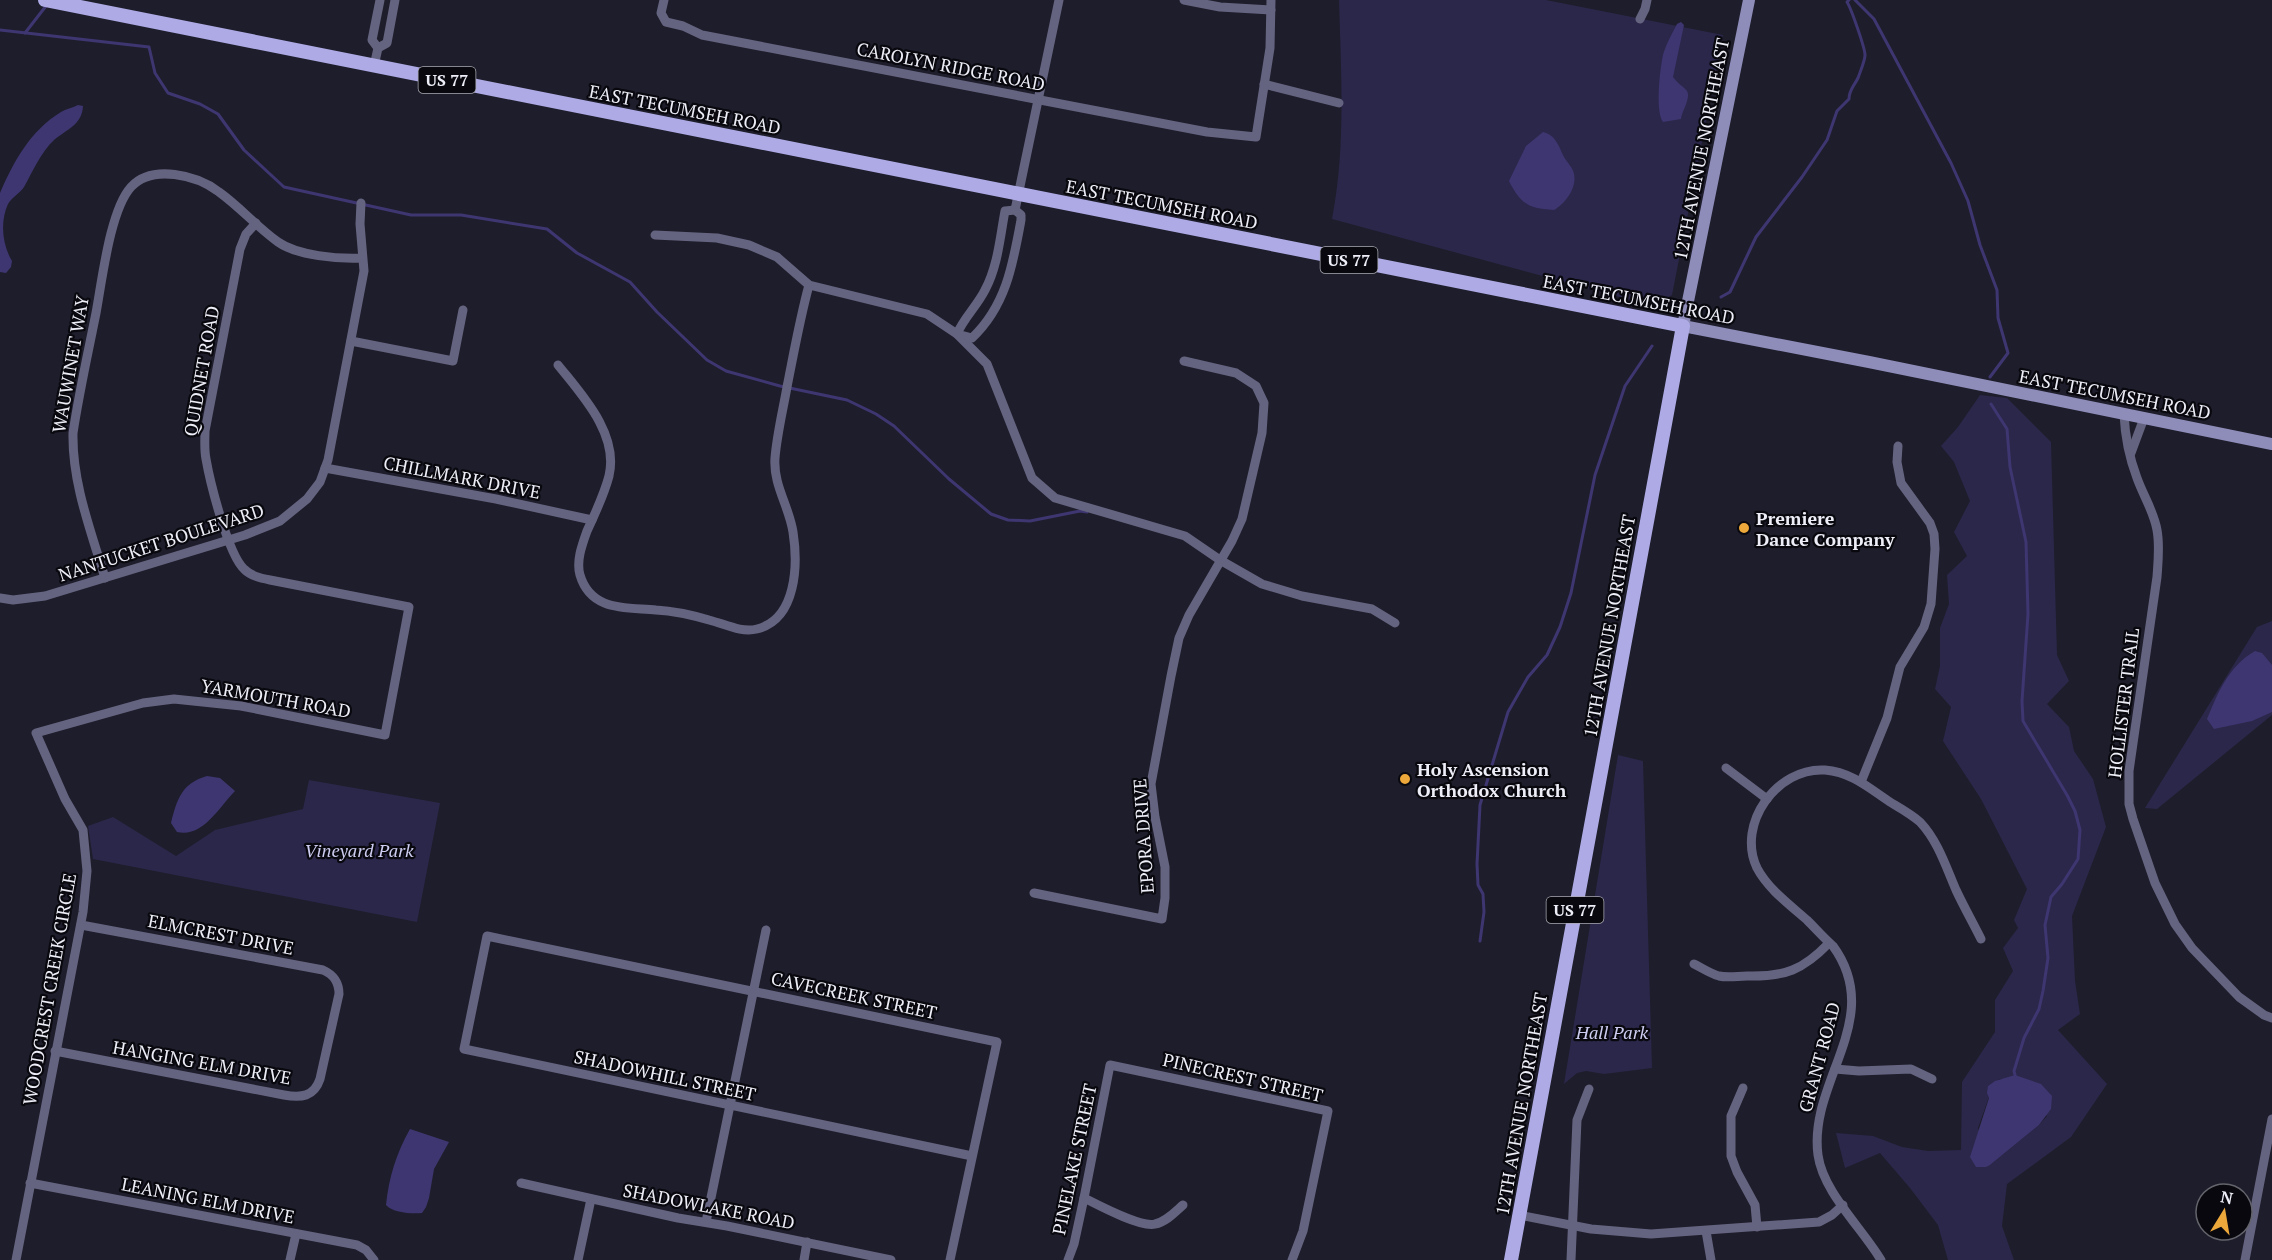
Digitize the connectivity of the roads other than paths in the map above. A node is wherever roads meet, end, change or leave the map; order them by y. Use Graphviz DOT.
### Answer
graph roads {
  1 [pos="45,0"];
  2 [pos="380,0"];
  3 [pos="395,0"];
  4 [pos="664,0"];
  5 [pos="1059,0"];
  6 [pos="1184,0"];
  7 [pos="1647,0"];
  8 [pos="1749,0"];
  9 [pos="1271,5"];
  10 [pos="1640,19"];
  11 [pos="378,48"];
  12 [pos="374,66"];
  13 [pos="1264,84"];
  14 [pos="1038,99"];
  15 [pos="1339,103"];
  16 [pos="1018,193"];
  17 [pos="361,203"];
  18 [pos="1015,210"];
  19 [pos="256,223"];
  20 [pos="655,235"];
  21 [pos="362,258"];
  22 [pos="810,285"];
  23 [pos="463,310"];
  24 [pos="1683,326"];
  25 [pos="957,334"];
  26 [pos="351,341"];
  27 [pos="1184,361"];
  28 [pos="558,365"];
  29 [pos="2124,414"];
  30 [pos="2144,418"];
  31 [pos="2272,444"];
  32 [pos="1898,446"];
  33 [pos="2131,453"];
  34 [pos="325,468"];
  35 [pos="592,520"];
  36 [pos="229,539"];
  37 [pos="1220,560"];
  38 [pos="105,578"];
  39 [pos="0,598"];
  40 [pos="409,607"];
  41 [pos="1395,623"];
  42 [pos="36,733"];
  43 [pos="1726,768"];
  44 [pos="1861,782"];
  45 [pos="1767,799"];
  46 [pos="1034,893"];
  47 [pos="81,925"];
  48 [pos="766,930"];
  49 [pos="487,936"];
  50 [pos="1981,939"];
  51 [pos="1830,943"];
  52 [pos="1694,964"];
  53 [pos="753,991"];
  54 [pos="339,994"];
  55 [pos="2272,1018"];
  56 [pos="55,1051"];
  57 [pos="1110,1065"];
  58 [pos="1835,1069"];
  59 [pos="1932,1079"];
  60 [pos="1743,1088"];
  61 [pos="1589,1089"];
  62 [pos="729,1104"];
  63 [pos="2272,1119"];
  64 [pos="972,1156"];
  65 [pos="521,1183"];
  66 [pos="30,1184"];
  67 [pos="1084,1198"];
  68 [pos="591,1199"];
  69 [pos="1183,1205"];
  70 [pos="1843,1205"];
  71 [pos="1519,1215"];
  72 [pos="706,1222"];
  73 [pos="1572,1225"];
  74 [pos="1757,1227"];
  75 [pos="1706,1231"];
  76 [pos="296,1234"];
  77 [pos="807,1242"];
  78 [pos="16,1260"];
  79 [pos="290,1260"];
  80 [pos="374,1260"];
  81 [pos="578,1260"];
  82 [pos="804,1260"];
  83 [pos="891,1260"];
  84 [pos="950,1260"];
  85 [pos="1068,1260"];
  86 [pos="1292,1260"];
  87 [pos="1510,1260"];
  88 [pos="1571,1260"];
  89 [pos="1711,1260"];
  90 [pos="1881,1260"];
  91 [pos="2245,1260"];
  1 -- 12 [label="main road, EAST TECUMSEH ROAD / US 77"];
  2 -- 11 [label="street"];
  3 -- 11 [label="street"];
  4 -- 14 [label="street, CAROLYN RIDGE ROAD"];
  5 -- 14 [label="street"];
  6 -- 9 [label="street"];
  7 -- 10 [label="street"];
  8 -- 24 [label="street, 12TH AVENUE NORTHEAST"];
  9 -- 13 [label="street"];
  11 -- 12 [label="street"];
  12 -- 16 [label="main road, EAST TECUMSEH ROAD / US 77"];
  13 -- 14 [label="street, CAROLYN RIDGE ROAD"];
  13 -- 15 [label="street"];
  14 -- 16 [label="street"];
  16 -- 18 [label="street"];
  16 -- 24 [label="main road, EAST TECUMSEH ROAD / US 77"];
  17 -- 21 [label="street, NANTUCKET BOULEVARD"];
  18 -- 25 [label="street"];
  18 -- 25 [label="street"];
  19 -- 21 [label="street"];
  19 -- 36 [label="street, QUIDNET ROAD"];
  19 -- 38 [label="street, WAUWINET WAY"];
  20 -- 22 [label="street"];
  21 -- 26 [label="street, NANTUCKET BOULEVARD"];
  22 -- 25 [label="street"];
  22 -- 35 [label="street"];
  23 -- 26 [label="street"];
  24 -- 29 [label="street, EAST TECUMSEH ROAD"];
  24 -- 71 [label="main road, 12TH AVENUE NORTHEAST / US 77"];
  25 -- 37 [label="street"];
  26 -- 34 [label="street, NANTUCKET BOULEVARD"];
  27 -- 37 [label="street"];
  28 -- 35 [label="street"];
  29 -- 30 [label="street, EAST TECUMSEH ROAD"];
  29 -- 33 [label="street, HOLLISTER TRAIL"];
  30 -- 31 [label="street, EAST TECUMSEH ROAD"];
  30 -- 33 [label="street"];
  32 -- 44 [label="street"];
  33 -- 55 [label="street, HOLLISTER TRAIL"];
  34 -- 35 [label="street, CHILLMARK DRIVE"];
  34 -- 36 [label="street, NANTUCKET BOULEVARD"];
  36 -- 38 [label="street, NANTUCKET BOULEVARD"];
  36 -- 40 [label="street, QUIDNET ROAD"];
  37 -- 41 [label="street"];
  37 -- 46 [label="street, EPORA DRIVE"];
  38 -- 39 [label="street, NANTUCKET BOULEVARD"];
  40 -- 42 [label="street, YARMOUTH ROAD"];
  42 -- 47 [label="street, WOODCREST CREEK CIRCLE"];
  43 -- 45 [label="street"];
  44 -- 45 [label="street, GRANT ROAD"];
  44 -- 50 [label="street, GRANT ROAD"];
  45 -- 51 [label="street, GRANT ROAD"];
  47 -- 54 [label="street, ELMCREST DRIVE"];
  47 -- 56 [label="street, WOODCREST CREEK CIRCLE"];
  48 -- 53 [label="street"];
  49 -- 53 [label="street, CAVECREEK STREET"];
  49 -- 62 [label="street, SHADOWHILL STREET"];
  51 -- 52 [label="street"];
  51 -- 58 [label="street, GRANT ROAD"];
  53 -- 62 [label="street"];
  53 -- 64 [label="street, CAVECREEK STREET"];
  54 -- 56 [label="street, HANGING ELM DRIVE"];
  56 -- 66 [label="street, WOODCREST CREEK CIRCLE"];
  57 -- 67 [label="street, PINELAKE STREET"];
  57 -- 86 [label="street, PINECREST STREET"];
  58 -- 59 [label="street"];
  58 -- 70 [label="street, GRANT ROAD"];
  60 -- 74 [label="street"];
  61 -- 73 [label="street"];
  62 -- 64 [label="street, SHADOWHILL STREET"];
  62 -- 72 [label="street"];
  63 -- 91 [label="street"];
  64 -- 84 [label="street, CAVECREEK STREET"];
  65 -- 68 [label="street, SHADOWLAKE ROAD"];
  66 -- 76 [label="street, LEANING ELM DRIVE"];
  66 -- 78 [label="street, WOODCREST CREEK CIRCLE"];
  67 -- 69 [label="street"];
  67 -- 85 [label="street, PINELAKE STREET"];
  68 -- 72 [label="street, SHADOWLAKE ROAD"];
  68 -- 81 [label="street"];
  70 -- 74 [label="street"];
  70 -- 90 [label="street, GRANT ROAD"];
  71 -- 73 [label="street"];
  71 -- 87 [label="main road, 12TH AVENUE NORTHEAST / US 77"];
  72 -- 77 [label="street, SHADOWLAKE ROAD"];
  73 -- 75 [label="street"];
  73 -- 88 [label="street"];
  74 -- 75 [label="street"];
  75 -- 89 [label="street"];
  76 -- 79 [label="street"];
  76 -- 80 [label="street, LEANING ELM DRIVE"];
  77 -- 82 [label="street"];
  77 -- 83 [label="street, SHADOWLAKE ROAD"];
}
